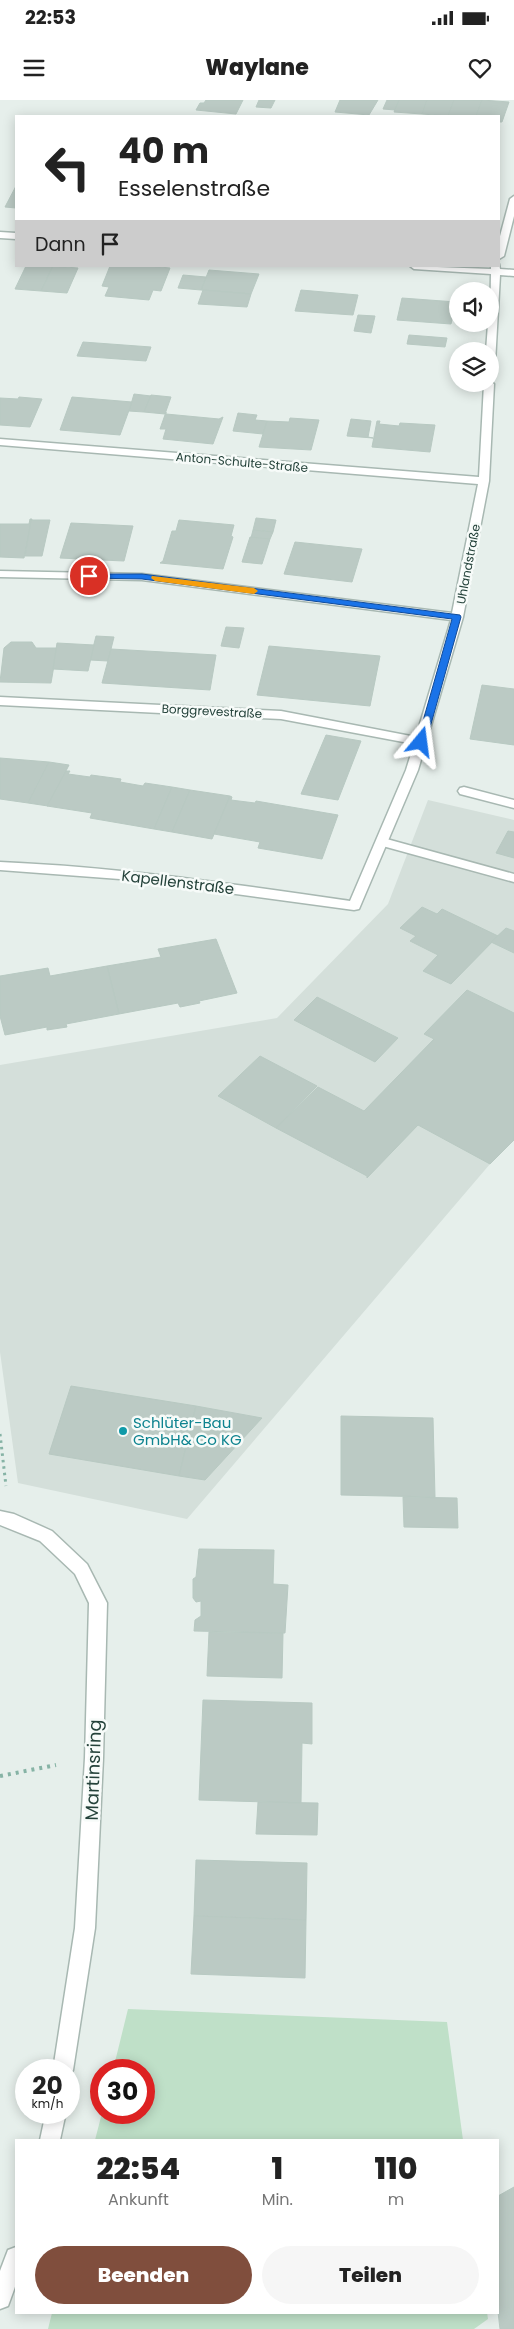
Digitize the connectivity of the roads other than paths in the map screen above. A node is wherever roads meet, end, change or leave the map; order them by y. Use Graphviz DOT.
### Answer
graph roads {
  1 [pos="514,199"];
  2 [pos="0,235"];
  3 [pos="15,236"];
  4 [pos="500,252"];
  5 [pos="441,267"];
  6 [pos="495,269"];
  7 [pos="514,273"];
  8 [pos="491,342"];
  9 [pos="489,392"];
  10 [pos="0,442"];
  11 [pos="484,481"];
  12 [pos="0,574"];
  13 [pos="457,617"];
  14 [pos="0,701"];
  15 [pos="421,742"];
  16 [pos="464,791"];
  17 [pos="514,804"];
  18 [pos="383,842"];
  19 [pos="0,866"];
  20 [pos="514,878"];
  21 [pos="354,906"];
  22 [pos="4,1518"];
  23 [pos="65,2059"];
  24 [pos="53,2124"];
  25 [pos="50,2139"];
  26 [pos="15,2260"];
  27 [pos="0,2298"];
  1 -- 4 [label="street"];
  2 -- 3 [label="street"];
  5 -- 6 [label="street"];
  6 -- 7 [label="street"];
  6 -- 8 [label="street"];
  9 -- 11 [label="street, Uhlandstraße"];
  10 -- 11 [label="street, Anton-Schulte-Straße"];
  11 -- 13 [label="street, Uhlandstraße"];
  12 -- 13 [label="street"];
  13 -- 15 [label="street, Uhlandstraße"];
  14 -- 15 [label="street, Borggrevestraße"];
  15 -- 18 [label="street, Uhlandstraße"];
  16 -- 17 [label="street"];
  18 -- 20 [label="street"];
  18 -- 21 [label="street, Uhlandstraße"];
  19 -- 21 [label="street, Kapellenstraße"];
  22 -- 23 [label="street, Martinsring"];
  24 -- 25 [label="street"];
  26 -- 27 [label="street"];
}
